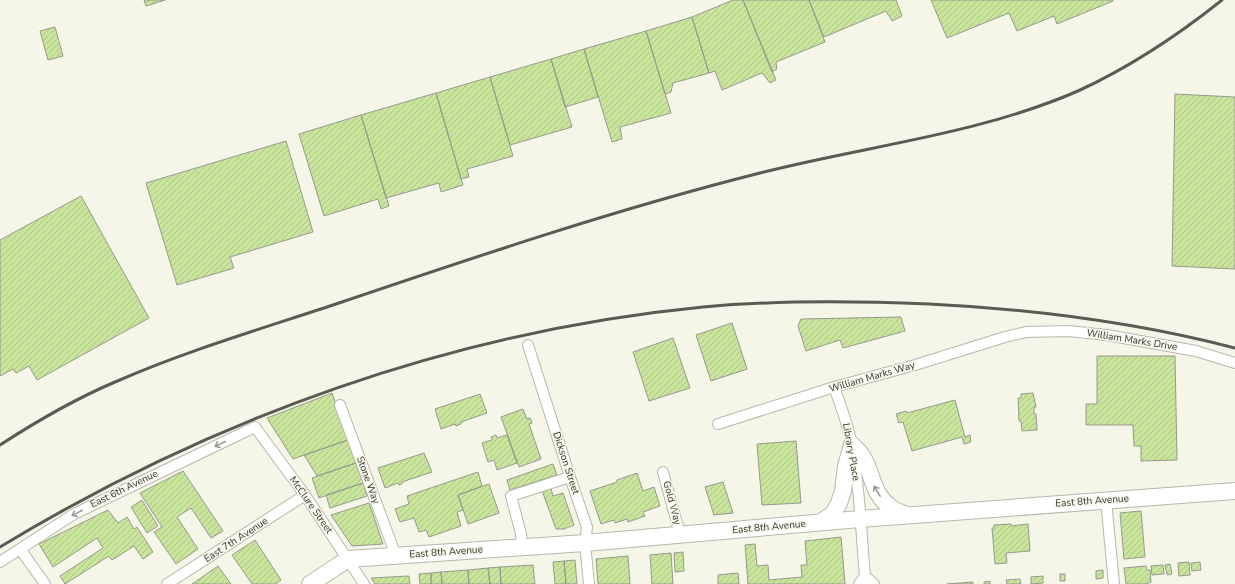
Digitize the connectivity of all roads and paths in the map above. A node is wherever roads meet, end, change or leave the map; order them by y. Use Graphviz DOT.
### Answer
graph roads {
  1 [pos="1026,332"];
  2 [pos="528,345"];
  3 [pos="1235,363"];
  4 [pos="834,387"];
  5 [pos="340,405"];
  6 [pos="718,424"];
  7 [pos="255,427"];
  8 [pos="852,445"];
  9 [pos="663,472"];
  10 [pos="570,477"];
  11 [pos="1235,491"];
  12 [pos="305,495"];
  13 [pos="1106,500"];
  14 [pos="907,515"];
  15 [pos="860,519"];
  16 [pos="821,522"];
  17 [pos="680,534"];
  18 [pos="585,543"];
  19 [pos="522,547"];
  20 [pos="20,549"];
  21 [pos="396,556"];
  22 [pos="348,559"];
  23 [pos="0,562"];
  24 [pos="862,580"];
  25 [pos="45,584"];
  26 [pos="167,584"];
  27 [pos="310,584"];
  28 [pos="364,584"];
  29 [pos="589,584"];
  30 [pos="874,584"];
  31 [pos="1114,584"];
  1 -- 3 [label="street, William Marks Drive"];
  1 -- 4 [label="street, William Marks Way"];
  2 -- 10 [label="street, Dickson Street"];
  4 -- 6 [label="street, William Marks Way"];
  4 -- 8 [label="street, Library Place"];
  5 -- 21 [label="street, Stone Way"];
  7 -- 12 [label="street, McClure Street"];
  7 -- 20 [label="street, East 6th Avenue, one-way"];
  14 -- 8 [label="main road, one-way"];
  8 -- 15 [label="street, Library Place"];
  8 -- 16 [label="main road"];
  9 -- 17 [label="street, Gold Way"];
  10 -- 18 [label="street, Dickson Street"];
  10 -- 19 [label="street"];
  11 -- 13 [label="main road, East 8th Avenue"];
  12 -- 22 [label="street, McClure Street"];
  12 -- 26 [label="street, East 7th Avenue"];
  13 -- 14 [label="main road, East 8th Avenue"];
  13 -- 31 [label="street"];
  14 -- 15 [label="main road, East 8th Avenue"];
  15 -- 16 [label="main road, East 8th Avenue"];
  15 -- 24 [label="street, Library Place"];
  16 -- 17 [label="main road, East 8th Avenue"];
  17 -- 18 [label="main road, East 8th Avenue"];
  18 -- 19 [label="main road, East 8th Avenue"];
  18 -- 29 [label="street, Dickson Street"];
  19 -- 21 [label="main road, East 8th Avenue"];
  20 -- 23 [label="street, East 6th Avenue"];
  20 -- 25 [label="street"];
  21 -- 22 [label="main road, East 8th Avenue"];
  22 -- 27 [label="main road, East 8th Avenue"];
  22 -- 28 [label="street, McClure Street"];
  24 -- 30 [label="street"];
}
